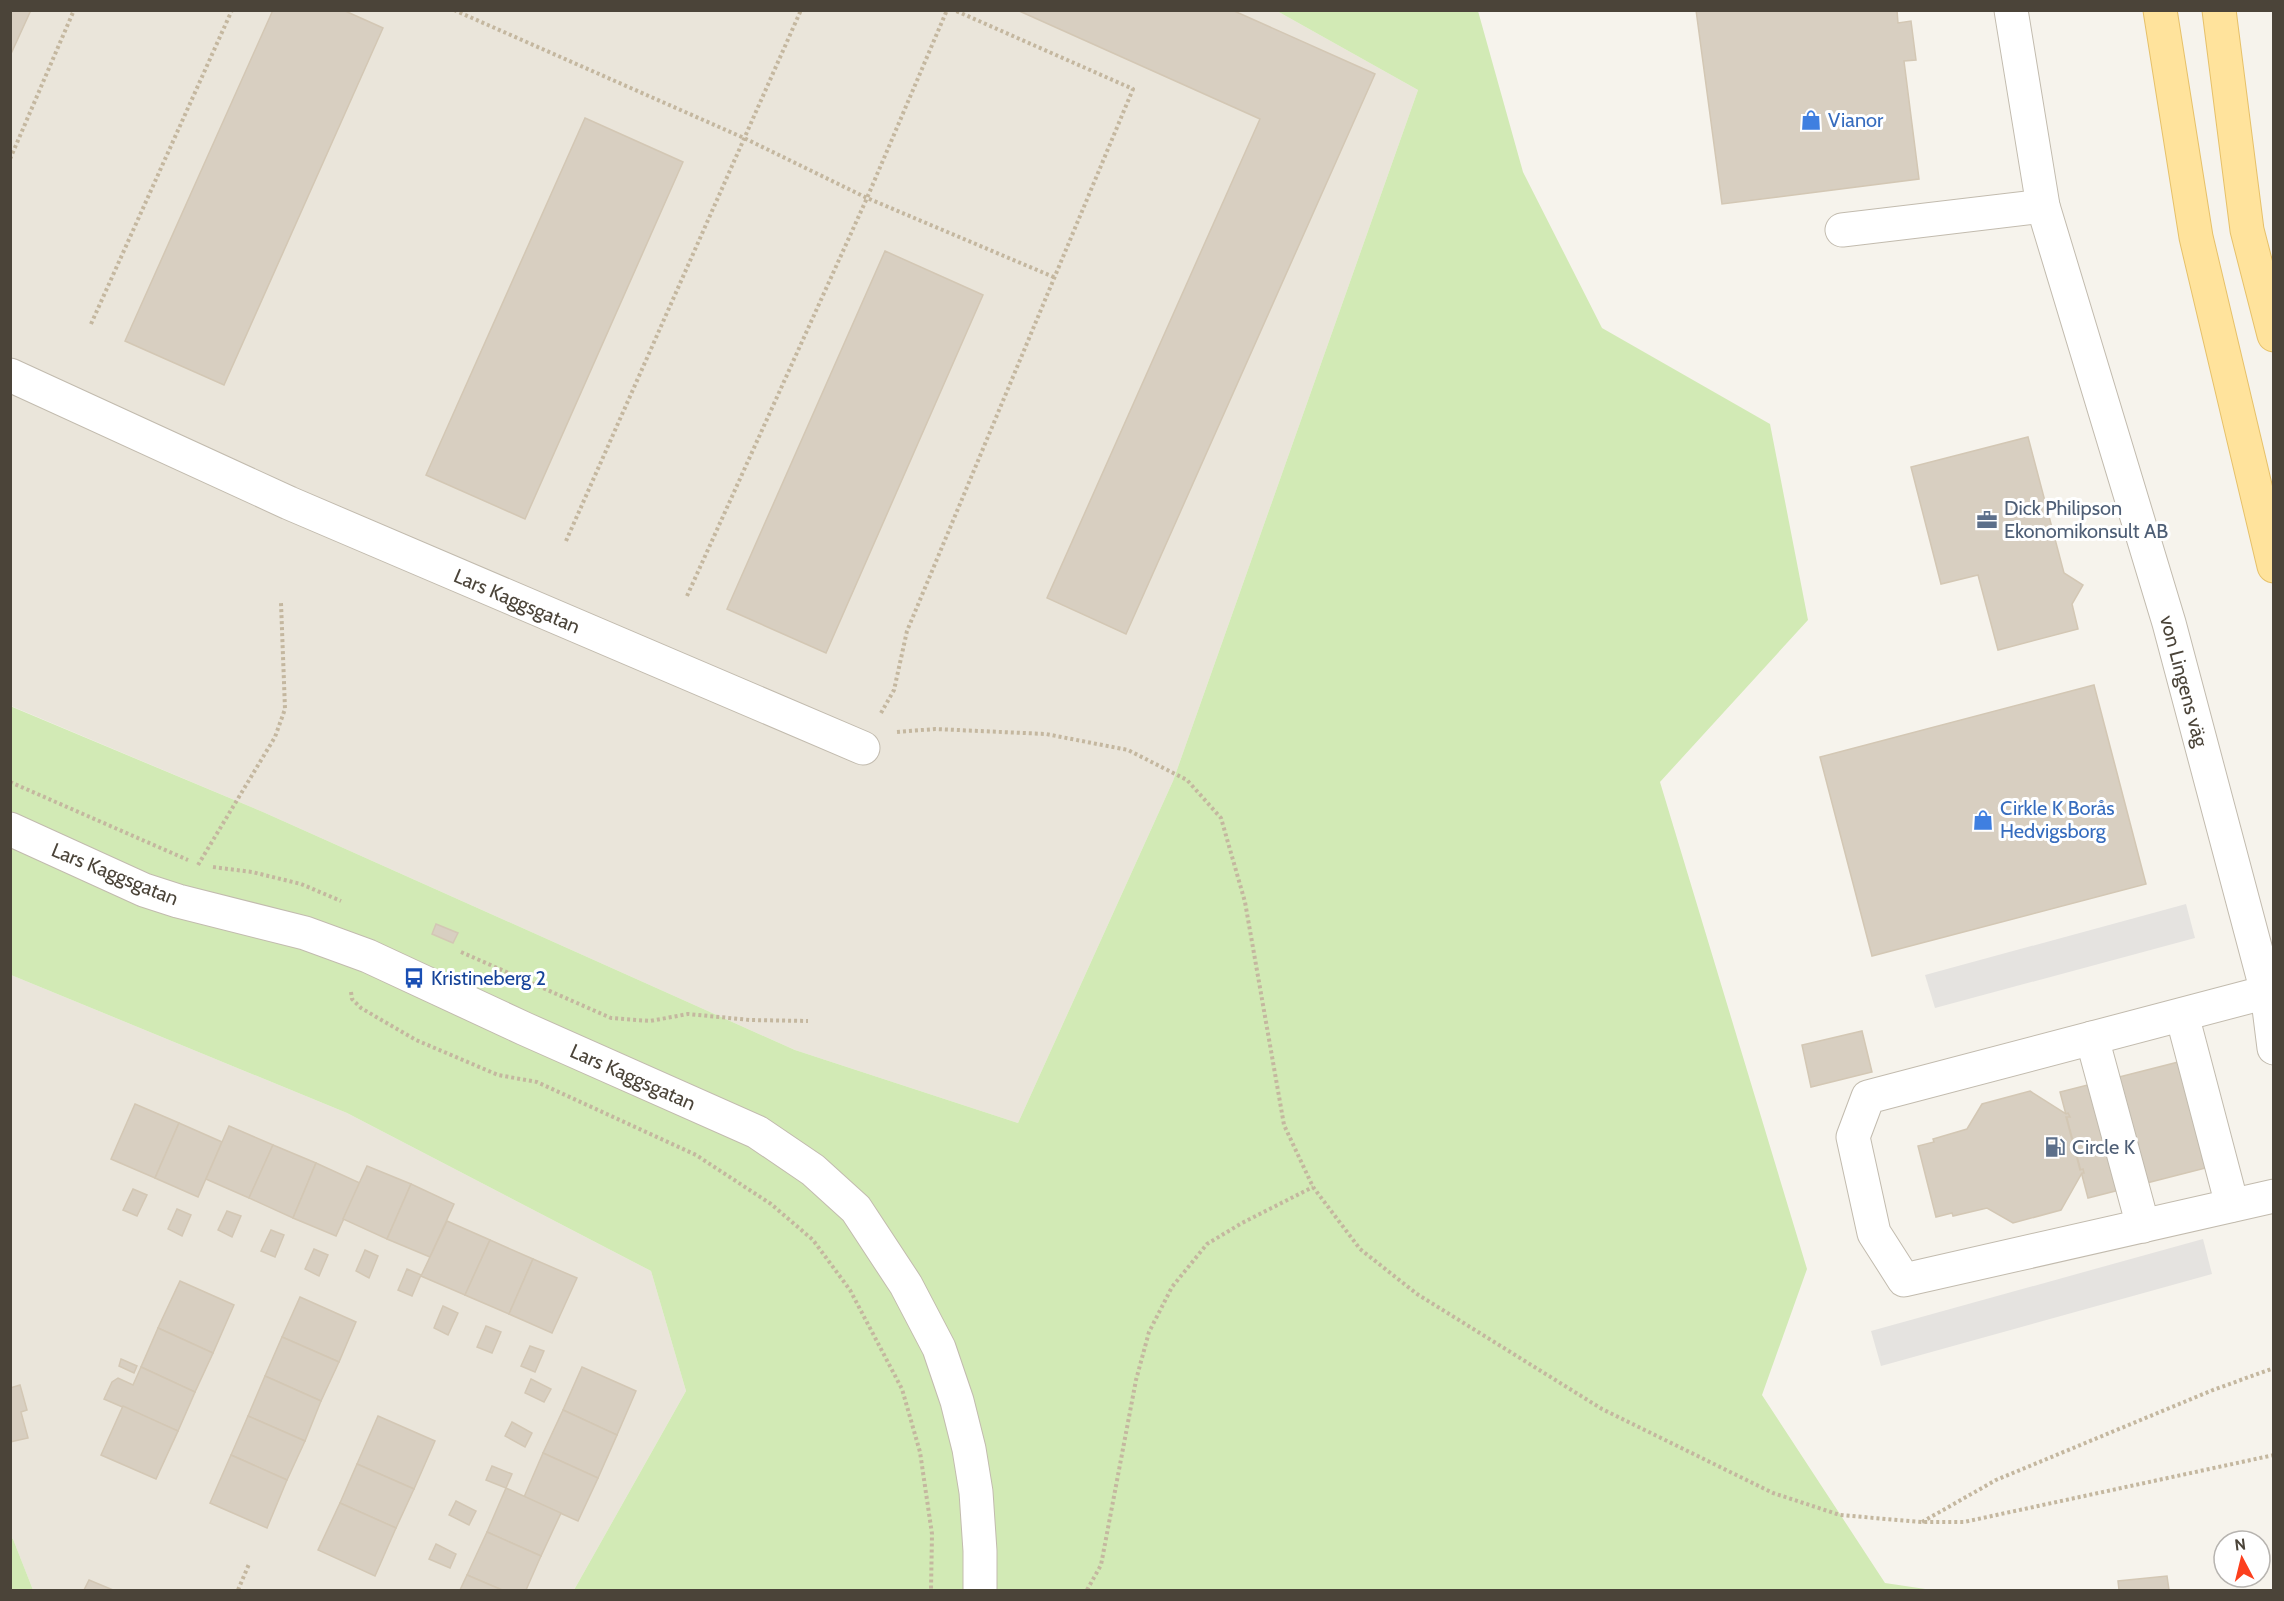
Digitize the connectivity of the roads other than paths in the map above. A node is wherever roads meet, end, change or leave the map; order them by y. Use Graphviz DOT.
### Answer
graph roads {
  1 [pos="2011,10"];
  2 [pos="2160,10"];
  3 [pos="2219,10"];
  4 [pos="2043,206"];
  5 [pos="1842,230"];
  6 [pos="2274,335"];
  7 [pos="10,375"];
  8 [pos="2274,566"];
  9 [pos="862,748"];
  10 [pos="10,829"];
  11 [pos="2267,992"];
  12 [pos="2182,1015"];
  13 [pos="2092,1038"];
  14 [pos="2274,1048"];
  15 [pos="2274,1196"];
  16 [pos="2232,1205"];
  17 [pos="2143,1226"];
  18 [pos="980,1590"];
  1 -- 4 [label="street, von Lingens väg"];
  2 -- 8 [label="main road"];
  3 -- 6 [label="main road"];
  4 -- 5 [label="street"];
  4 -- 11 [label="street, von Lingens väg"];
  7 -- 9 [label="street, Lars Kaggsgatan"];
  10 -- 18 [label="street, Lars Kaggsgatan"];
  11 -- 12 [label="street"];
  11 -- 14 [label="street, von Lingens väg"];
  12 -- 13 [label="street"];
  12 -- 16 [label="street"];
  13 -- 17 [label="street"];
  13 -- 17 [label="street"];
  15 -- 16 [label="street"];
  16 -- 17 [label="street"];
}
